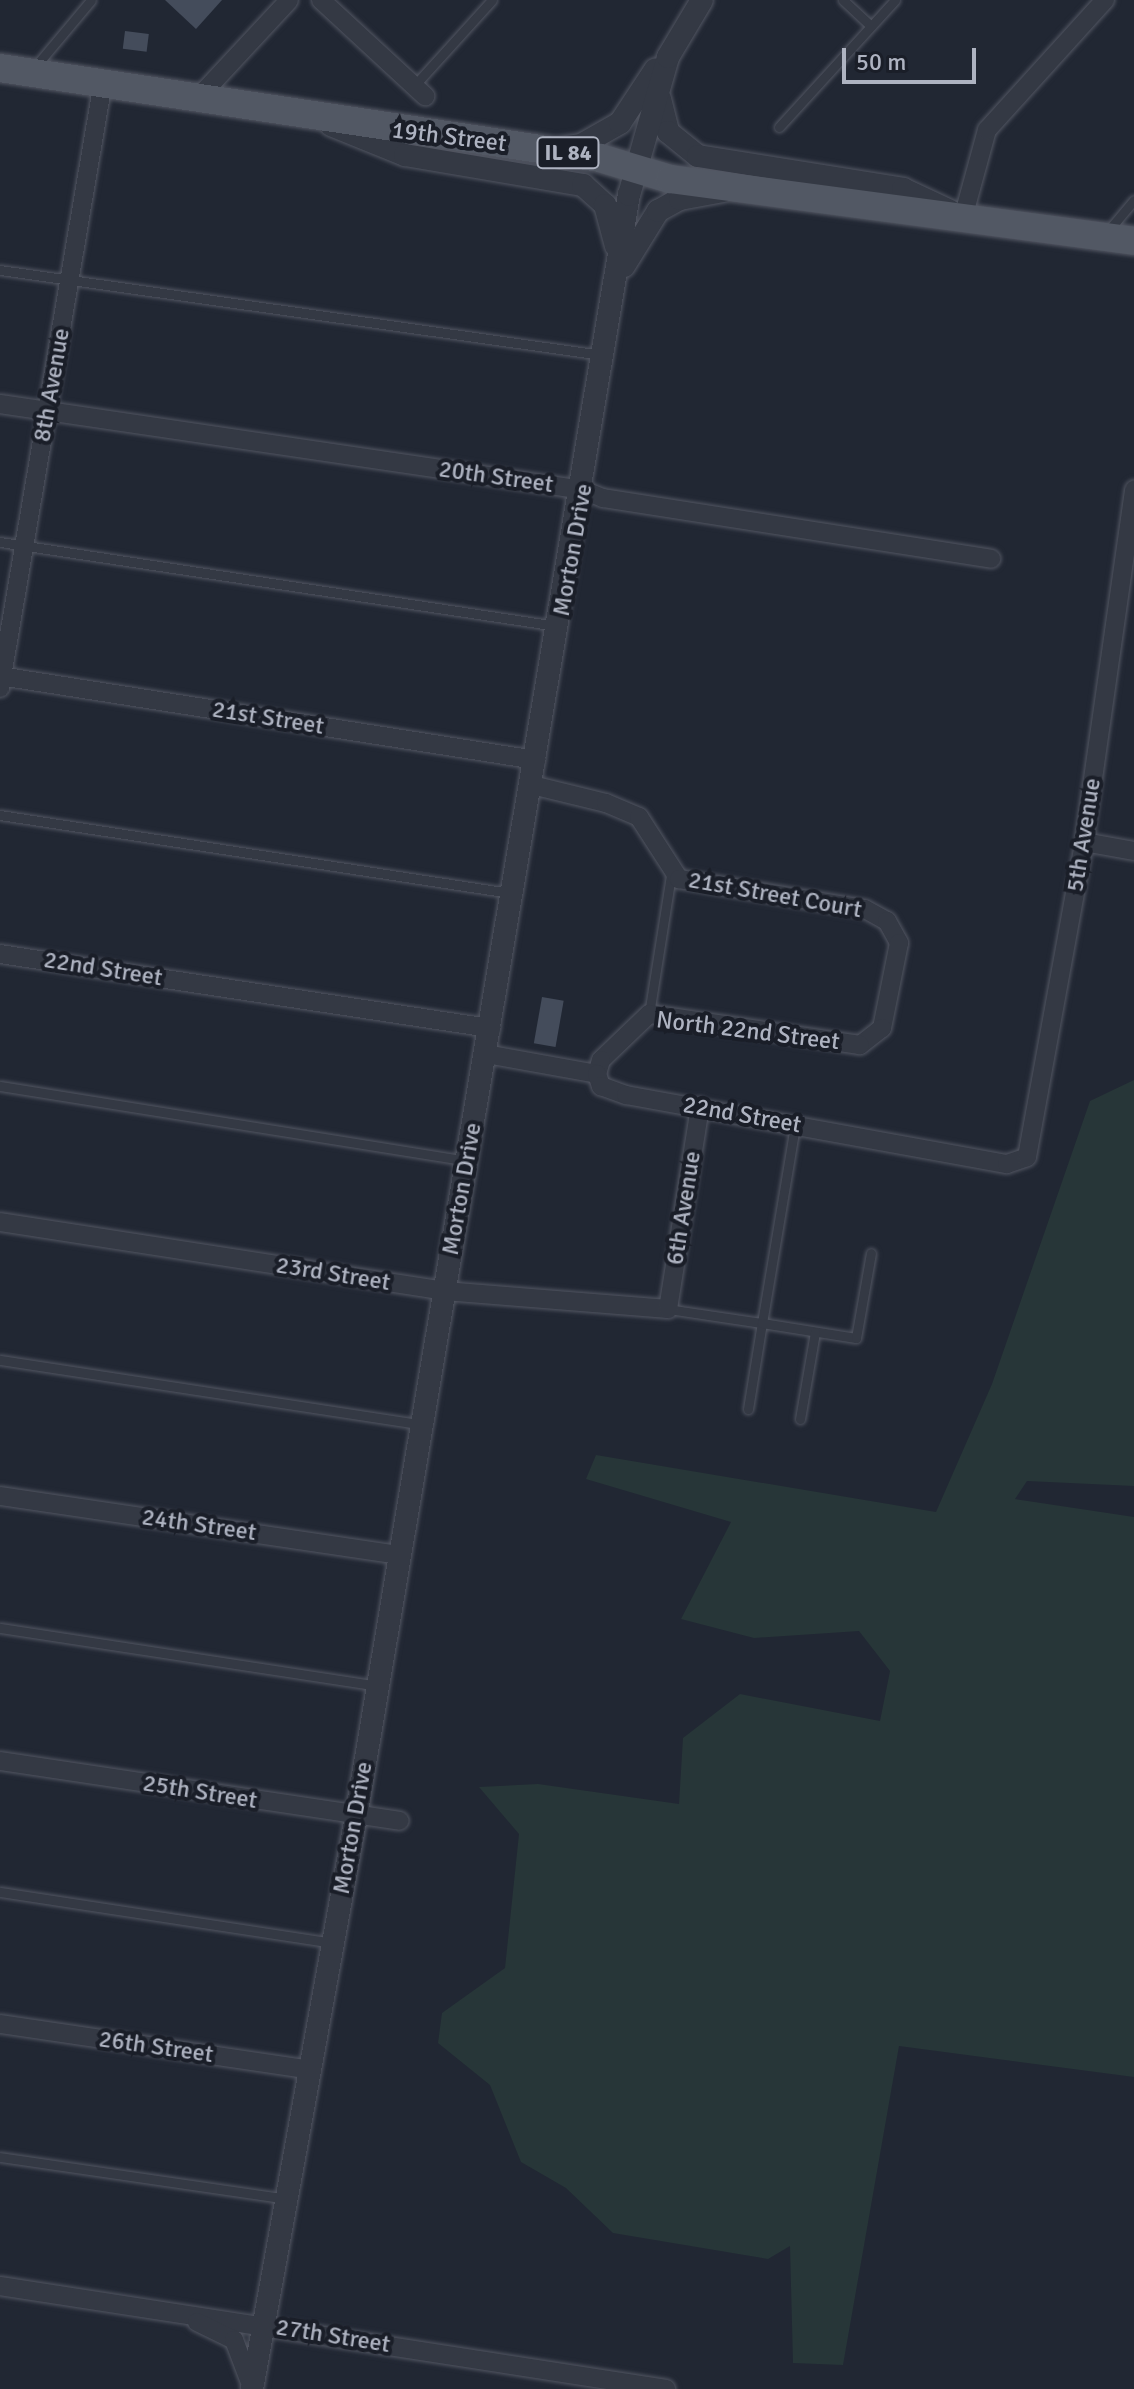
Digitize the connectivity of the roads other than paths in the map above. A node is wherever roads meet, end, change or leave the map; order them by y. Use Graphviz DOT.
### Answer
graph roads {
  1 [pos="91,0"];
  2 [pos="289,0"];
  3 [pos="321,0"];
  4 [pos="492,0"];
  5 [pos="702,0"];
  6 [pos="843,0"];
  7 [pos="895,0"];
  8 [pos="1105,0"];
  9 [pos="871,26"];
  10 [pos="680,32"];
  11 [pos="0,68"];
  12 [pos="30,73"];
  13 [pos="103,82"];
  14 [pos="659,85"];
  15 [pos="419,91"];
  16 [pos="199,97"];
  17 [pos="304,115"];
  18 [pos="779,127"];
  19 [pos="545,150"];
  20 [pos="638,170"];
  21 [pos="737,189"];
  22 [pos="1134,200"];
  23 [pos="959,214"];
  24 [pos="1103,237"];
  25 [pos="1134,241"];
  26 [pos="0,270"];
  27 [pos="618,273"];
  28 [pos="70,280"];
  29 [pos="605,356"];
  30 [pos="0,404"];
  31 [pos="47,411"];
  32 [pos="583,490"];
  33 [pos="1134,490"];
  34 [pos="0,542"];
  35 [pos="25,546"];
  36 [pos="991,559"];
  37 [pos="560,626"];
  38 [pos="1,680"];
  39 [pos="536,760"];
  40 [pos="532,785"];
  41 [pos="0,815"];
  42 [pos="1084,842"];
  43 [pos="1134,851"];
  44 [pos="671,875"];
  45 [pos="513,893"];
  46 [pos="0,954"];
  47 [pos="891,991"];
  48 [pos="649,1014"];
  49 [pos="491,1028"];
  50 [pos="486,1054"];
  51 [pos="597,1074"];
  52 [pos="0,1086"];
  53 [pos="700,1107"];
  54 [pos="795,1125"];
  55 [pos="466,1161"];
  56 [pos="1007,1164"];
  57 [pos="0,1222"];
  58 [pos="871,1253"];
  59 [pos="444,1291"];
  60 [pos="668,1309"];
  61 [pos="762,1323"];
  62 [pos="815,1332"];
  63 [pos="0,1360"];
  64 [pos="748,1409"];
  65 [pos="800,1419"];
  66 [pos="420,1424"];
  67 [pos="0,1496"];
  68 [pos="398,1555"];
  69 [pos="0,1628"];
  70 [pos="378,1686"];
  71 [pos="0,1761"];
  72 [pos="356,1817"];
  73 [pos="400,1821"];
  74 [pos="0,1892"];
  75 [pos="332,1943"];
  76 [pos="0,2024"];
  77 [pos="311,2070"];
  78 [pos="0,2157"];
  79 [pos="287,2199"];
  80 [pos="0,2286"];
  81 [pos="172,2312"];
  82 [pos="264,2326"];
  83 [pos="252,2389"];
  84 [pos="666,2389"];
  1 -- 12 [label="lane"];
  2 -- 16 [label="street"];
  3 -- 15 [label="street"];
  4 -- 15 [label="lane"];
  5 -- 10 [label="street, Morton Drive"];
  6 -- 9 [label="lane"];
  7 -- 9 [label="lane"];
  8 -- 23 [label="street"];
  9 -- 18 [label="lane"];
  10 -- 14 [label="street, Morton Drive"];
  10 -- 19 [label="street"];
  11 -- 12 [label="main road, 19th Street / IL 84"];
  12 -- 13 [label="main road, 19th Street / IL 84"];
  13 -- 16 [label="main road, 19th Street / IL 84"];
  13 -- 28 [label="street, 8th Avenue"];
  14 -- 20 [label="street, Morton Drive"];
  14 -- 23 [label="street"];
  16 -- 17 [label="main road, 19th Street / IL 84"];
  17 -- 19 [label="main road, 19th Street / IL 84"];
  17 -- 27 [label="street"];
  19 -- 20 [label="main road, 19th Street / IL 84"];
  20 -- 21 [label="main road, 19th Street / IL 84"];
  20 -- 27 [label="street, Morton Drive"];
  21 -- 23 [label="main road, 19th Street / IL 84"];
  21 -- 27 [label="street"];
  22 -- 24 [label="lane"];
  23 -- 24 [label="main road, 19th Street / IL 84"];
  24 -- 25 [label="main road, 19th Street / IL 84"];
  26 -- 28 [label="lane"];
  27 -- 29 [label="street, Morton Drive"];
  28 -- 29 [label="lane"];
  28 -- 31 [label="street, 8th Avenue"];
  29 -- 32 [label="street, Morton Drive"];
  30 -- 31 [label="street, 20th Street"];
  31 -- 32 [label="street, 20th Street"];
  31 -- 35 [label="street, 8th Avenue"];
  32 -- 36 [label="street, 20th Street"];
  32 -- 37 [label="street, Morton Drive"];
  33 -- 42 [label="street, 5th Avenue"];
  34 -- 35 [label="lane"];
  35 -- 37 [label="lane"];
  35 -- 38 [label="street, 8th Avenue"];
  37 -- 39 [label="street, Morton Drive"];
  38 -- 39 [label="street, 21st Street"];
  39 -- 40 [label="street, Morton Drive"];
  40 -- 44 [label="street, 21st Street Court"];
  40 -- 45 [label="street, Morton Drive"];
  41 -- 45 [label="lane"];
  42 -- 43 [label="street"];
  42 -- 56 [label="street, 5th Avenue"];
  44 -- 47 [label="street, 21st Street Court"];
  44 -- 48 [label="lane"];
  45 -- 49 [label="street, Morton Drive"];
  46 -- 49 [label="street, 22nd Street"];
  47 -- 48 [label="street, North 22nd Street"];
  48 -- 51 [label="street, North 22nd Street"];
  49 -- 50 [label="street, Morton Drive"];
  50 -- 51 [label="street, 22nd Street"];
  50 -- 55 [label="street, Morton Drive"];
  51 -- 53 [label="street, 22nd Street"];
  52 -- 55 [label="lane"];
  53 -- 54 [label="street, 22nd Street"];
  53 -- 60 [label="street, 6th Avenue"];
  54 -- 56 [label="street, 22nd Street"];
  54 -- 61 [label="lane"];
  55 -- 59 [label="street, Morton Drive"];
  57 -- 59 [label="street, 23rd Street"];
  58 -- 62 [label="lane"];
  59 -- 60 [label="street, 23rd Street"];
  59 -- 66 [label="street, Morton Drive"];
  60 -- 61 [label="lane"];
  61 -- 62 [label="lane"];
  61 -- 64 [label="lane"];
  62 -- 65 [label="lane"];
  63 -- 66 [label="lane"];
  66 -- 68 [label="street, Morton Drive"];
  67 -- 68 [label="street, 24th Street"];
  68 -- 70 [label="street, Morton Drive"];
  69 -- 70 [label="lane"];
  70 -- 72 [label="street, Morton Drive"];
  71 -- 72 [label="street, 25th Street"];
  72 -- 73 [label="street, 25th Street"];
  72 -- 75 [label="street, Morton Drive"];
  74 -- 75 [label="lane"];
  75 -- 77 [label="street, Morton Drive"];
  76 -- 77 [label="street, 26th Street"];
  77 -- 79 [label="street, Morton Drive"];
  78 -- 79 [label="lane"];
  79 -- 82 [label="street, Morton Drive"];
  80 -- 81 [label="street, 27th Street"];
  81 -- 82 [label="street, 27th Street"];
  81 -- 83 [label="street"];
  82 -- 83 [label="street, Morton Drive"];
  82 -- 84 [label="street, 27th Street"];
}
